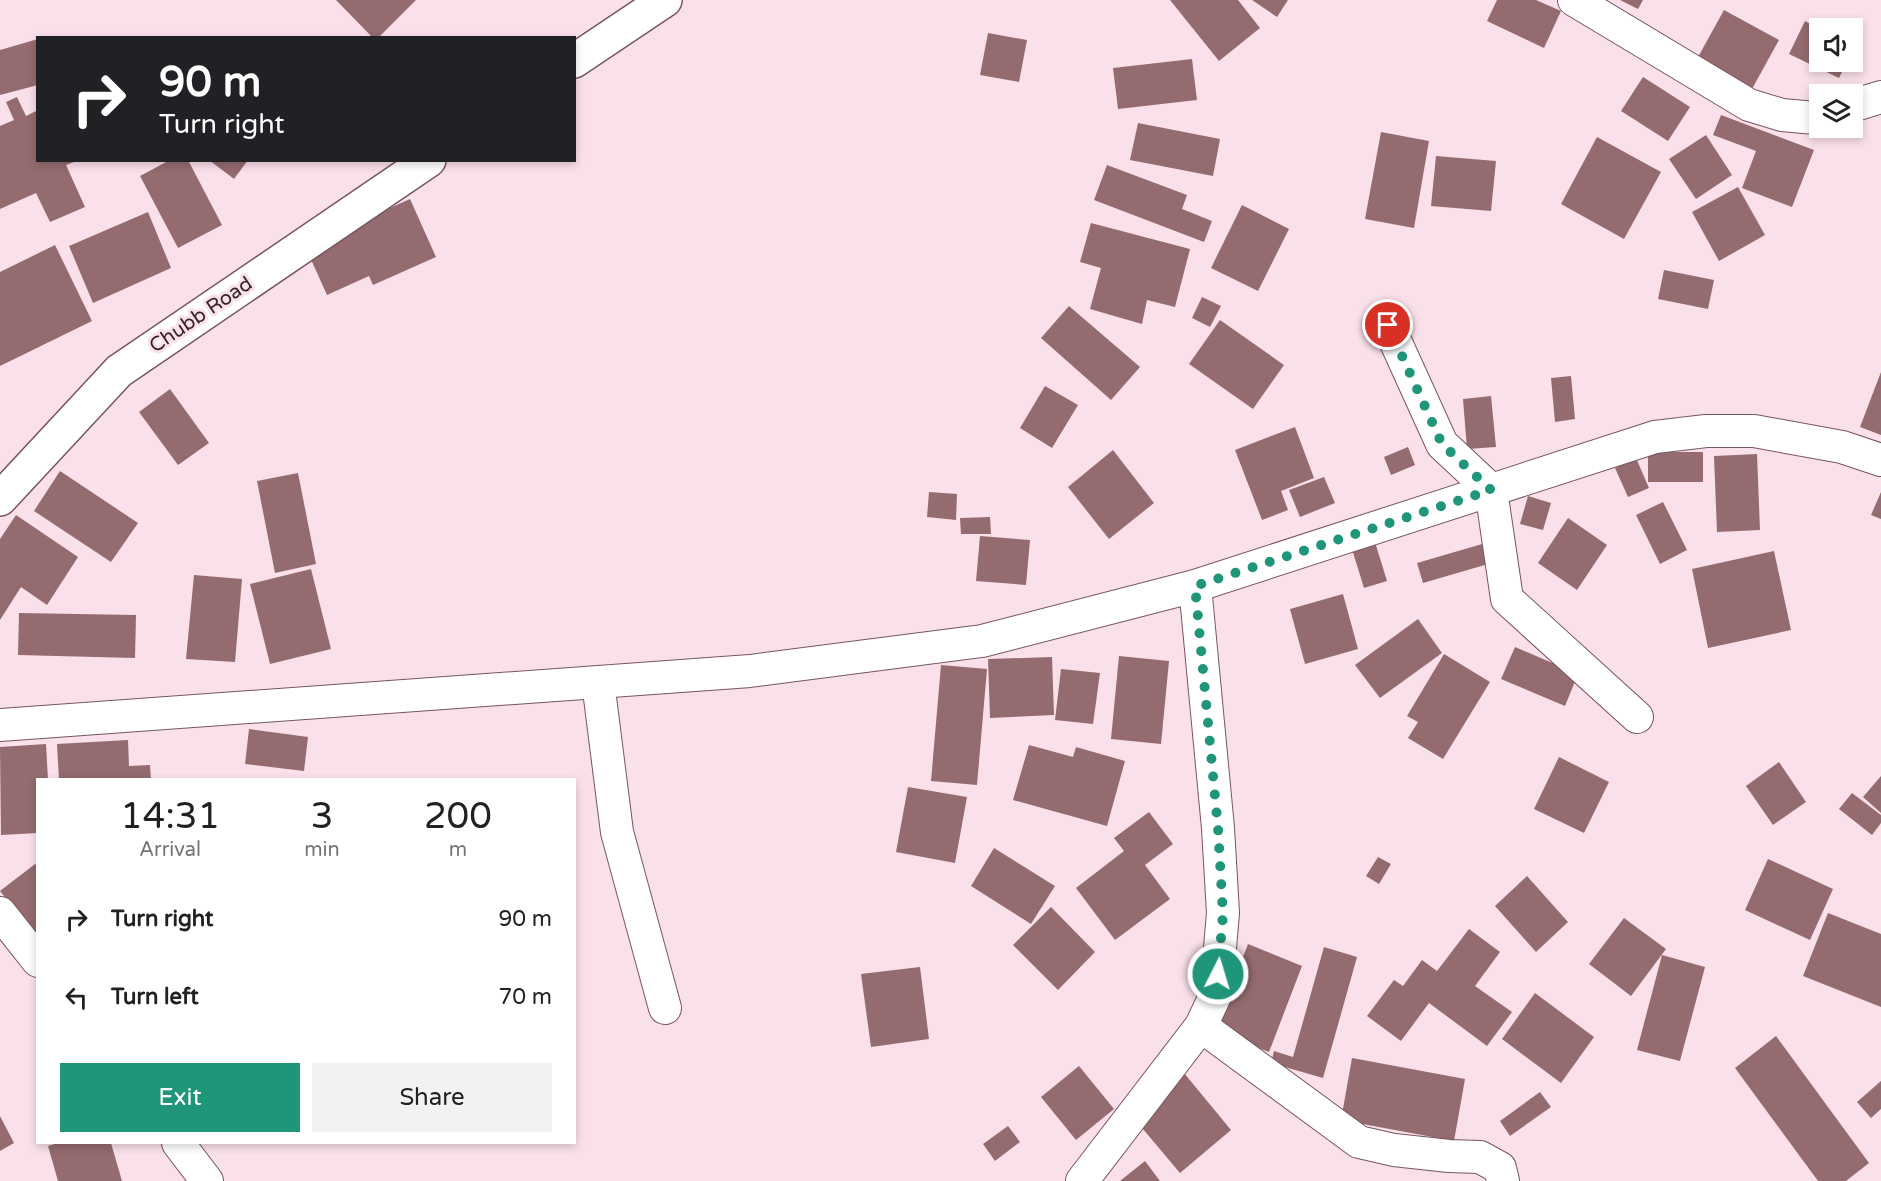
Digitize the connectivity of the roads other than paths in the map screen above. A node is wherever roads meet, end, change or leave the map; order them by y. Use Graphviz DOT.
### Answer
graph roads {
  1 [pos="665,0"];
  2 [pos="1574,0"];
  3 [pos="576,60"];
  4 [pos="1881,97"];
  5 [pos="1863,103"];
  6 [pos="1809,117"];
  7 [pos="426,162"];
  8 [pos="1388,325"];
  9 [pos="1881,460"];
  10 [pos="1491,490"];
  11 [pos="0,499"];
  12 [pos="1195,586"];
  13 [pos="598,682"];
  14 [pos="1637,717"];
  15 [pos="0,725"];
  16 [pos="0,913"];
  17 [pos="36,958"];
  18 [pos="665,1008"];
  19 [pos="1201,1026"];
  20 [pos="179,1144"];
  21 [pos="207,1181"];
  22 [pos="1082,1181"];
  23 [pos="1503,1181"];
  1 -- 3 [label="street"];
  2 -- 6 [label="street"];
  4 -- 5 [label="street"];
  7 -- 11 [label="street, Chubb Road"];
  8 -- 10 [label="street"];
  9 -- 10 [label="street"];
  10 -- 12 [label="street"];
  10 -- 14 [label="street"];
  12 -- 13 [label="street"];
  12 -- 19 [label="street"];
  13 -- 15 [label="street"];
  13 -- 18 [label="street"];
  16 -- 17 [label="street"];
  19 -- 22 [label="street"];
  19 -- 23 [label="street"];
  20 -- 21 [label="street"];
}
